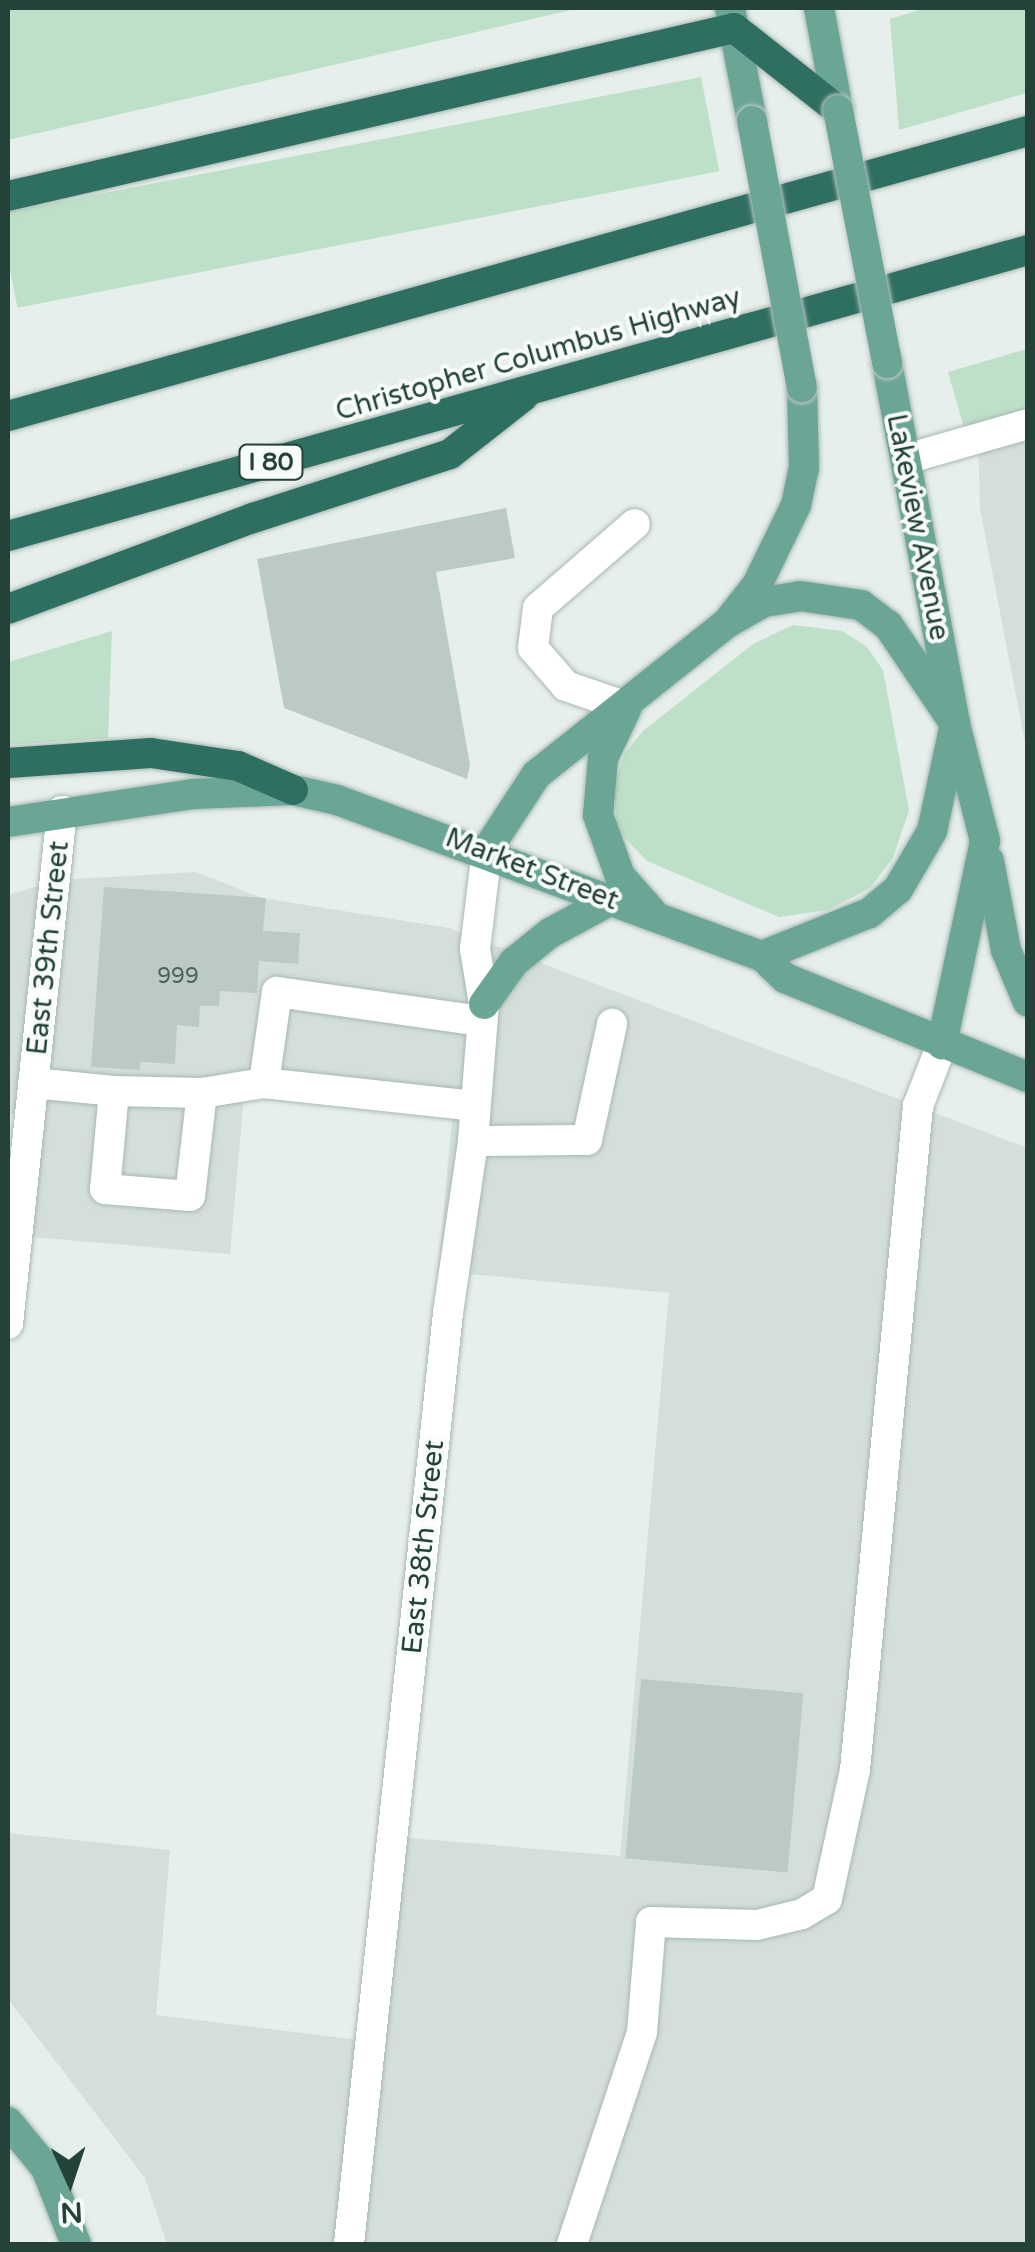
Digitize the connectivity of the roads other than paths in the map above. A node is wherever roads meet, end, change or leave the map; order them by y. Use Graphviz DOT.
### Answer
graph roads {
  1 [pos="819,8"];
  2 [pos="732,18"];
  3 [pos="838,110"];
  4 [pos="1028,131"];
  5 [pos="8,196"];
  6 [pos="1028,250"];
  7 [pos="535,388"];
  8 [pos="8,416"];
  9 [pos="1028,424"];
  10 [pos="906,459"];
  11 [pos="635,524"];
  12 [pos="8,536"];
  13 [pos="8,610"];
  14 [pos="728,623"];
  15 [pos="627,707"];
  16 [pos="955,724"];
  17 [pos="8,763"];
  18 [pos="292,790"];
  19 [pos="62,811"];
  20 [pos="8,822"];
  21 [pos="986,840"];
  22 [pos="487,850"];
  23 [pos="612,899"];
  24 [pos="656,917"];
  25 [pos="1017,946"];
  26 [pos="762,956"];
  27 [pos="1028,1002"];
  28 [pos="482,1013"];
  29 [pos="612,1024"];
  30 [pos="942,1044"];
  31 [pos="1028,1077"];
  32 [pos="264,1082"];
  33 [pos="114,1091"];
  34 [pos="202,1093"];
  35 [pos="24,1100"];
  36 [pos="475,1106"];
  37 [pos="473,1141"];
  38 [pos="8,1324"];
  39 [pos="8,2122"];
  40 [pos="76,2244"];
  41 [pos="349,2244"];
  42 [pos="572,2244"];
  1 -- 3 [label="main road, Lakeview Avenue"];
  2 -- 3 [label="highway"];
  2 -- 5 [label="highway"];
  2 -- 14 [label="main road, bridge"];
  3 -- 10 [label="main road, Lakeview Avenue, bridge"];
  4 -- 8 [label="highway"];
  6 -- 7 [label="highway, Christopher Columbus Highway / I 80"];
  7 -- 12 [label="highway, Christopher Columbus Highway / I 80"];
  7 -- 13 [label="highway"];
  9 -- 10 [label="street"];
  10 -- 16 [label="main road, Lakeview Avenue"];
  11 -- 15 [label="street"];
  14 -- 15 [label="main road"];
  14 -- 16 [label="main road"];
  15 -- 22 [label="main road"];
  15 -- 24 [label="main road"];
  16 -- 21 [label="main road, Lakeview Avenue"];
  16 -- 26 [label="main road"];
  17 -- 18 [label="highway"];
  18 -- 19 [label="main road, Market Street"];
  18 -- 22 [label="main road, Market Street"];
  19 -- 20 [label="main road, Market Street"];
  19 -- 35 [label="street, East 39th Street"];
  21 -- 25 [label="main road"];
  21 -- 30 [label="main road, Lakeview Avenue"];
  22 -- 23 [label="main road, Market Street"];
  22 -- 28 [label="street, East 38th Street"];
  23 -- 24 [label="main road, Market Street"];
  23 -- 28 [label="main road"];
  24 -- 26 [label="main road, Market Street"];
  25 -- 27 [label="main road"];
  26 -- 30 [label="main road, Market Street"];
  28 -- 32 [label="street"];
  28 -- 36 [label="street, East 38th Street"];
  29 -- 37 [label="street"];
  30 -- 31 [label="main road, Market Street"];
  30 -- 42 [label="street"];
  32 -- 34 [label="street"];
  32 -- 36 [label="street"];
  33 -- 34 [label="street"];
  33 -- 34 [label="street"];
  33 -- 35 [label="street"];
  35 -- 38 [label="street, East 39th Street"];
  36 -- 37 [label="street, East 38th Street"];
  37 -- 41 [label="street, East 38th Street"];
  39 -- 40 [label="main road"];
}
